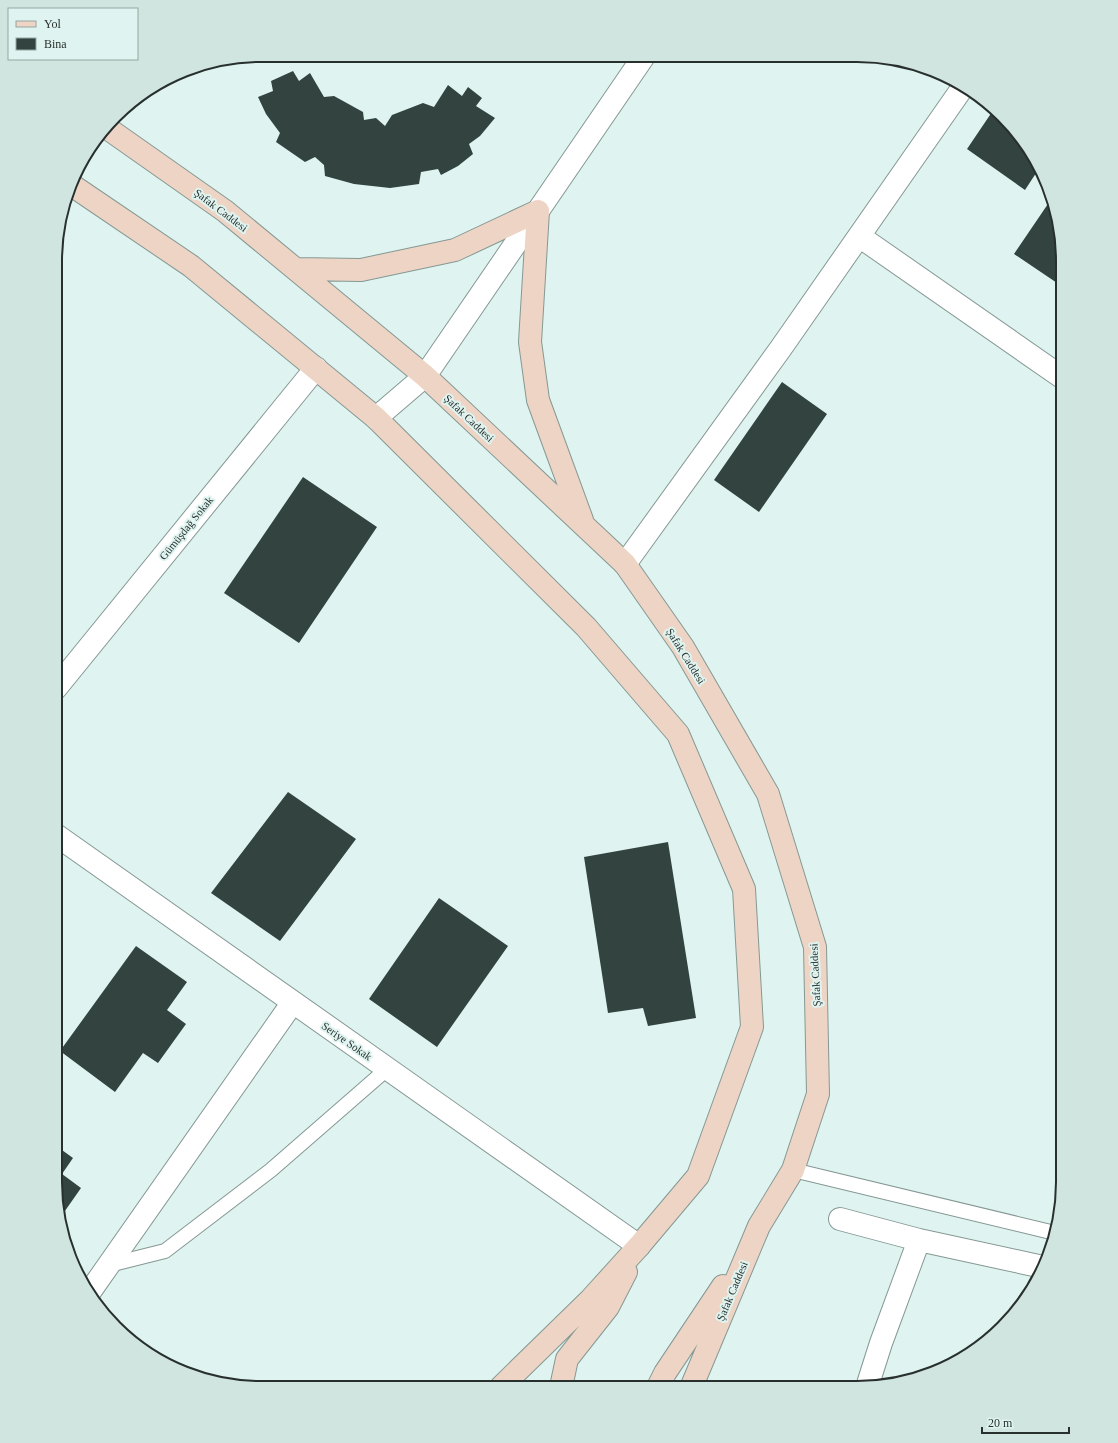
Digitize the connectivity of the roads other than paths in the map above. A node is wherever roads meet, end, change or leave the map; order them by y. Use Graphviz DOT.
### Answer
graph roads {
  1 [pos="640,62"];
  2 [pos="961,91"];
  3 [pos="111,131"];
  4 [pos="76,188"];
  5 [pos="538,211"];
  6 [pos="859,236"];
  7 [pos="296,269"];
  8 [pos="316,368"];
  9 [pos="1056,373"];
  10 [pos="425,376"];
  11 [pos="376,418"];
  12 [pos="584,525"];
  13 [pos="625,564"];
  14 [pos="62,681"];
  15 [pos="62,840"];
  16 [pos="293,1002"];
  17 [pos="388,1069"];
  18 [pos="793,1170"];
  19 [pos="840,1219"];
  20 [pos="1050,1232"];
  21 [pos="754,1238"];
  22 [pos="919,1240"];
  23 [pos="639,1246"];
  24 [pos="109,1265"];
  25 [pos="1037,1266"];
  26 [pos="93,1288"];
  27 [pos="507,1381"];
  28 [pos="562,1381"];
  29 [pos="661,1381"];
  30 [pos="694,1381"];
  31 [pos="869,1381"];
  1 -- 5 [label="street"];
  2 -- 6 [label="street"];
  3 -- 7 [label="main road, Şafak Caddesi"];
  4 -- 8 [label="main road"];
  5 -- 7 [label="main road"];
  5 -- 10 [label="street"];
  5 -- 12 [label="main road"];
  6 -- 9 [label="street"];
  6 -- 13 [label="street"];
  7 -- 10 [label="main road, Şafak Caddesi"];
  8 -- 11 [label="main road"];
  8 -- 14 [label="street, Gümüşdağ Sokak"];
  10 -- 11 [label="street"];
  10 -- 12 [label="main road, Şafak Caddesi"];
  11 -- 23 [label="main road"];
  12 -- 13 [label="main road, Şafak Caddesi"];
  13 -- 18 [label="main road, Şafak Caddesi"];
  15 -- 16 [label="street, Seriye Sokak"];
  16 -- 17 [label="street, Seriye Sokak"];
  16 -- 24 [label="street"];
  17 -- 23 [label="street, Seriye Sokak"];
  17 -- 24 [label="lane"];
  18 -- 20 [label="lane"];
  18 -- 21 [label="main road, Şafak Caddesi"];
  19 -- 22 [label="street"];
  21 -- 29 [label="main road"];
  21 -- 30 [label="main road, Şafak Caddesi"];
  22 -- 25 [label="street"];
  22 -- 31 [label="street"];
  23 -- 27 [label="main road"];
  23 -- 28 [label="main road"];
  24 -- 26 [label="street"];
}
